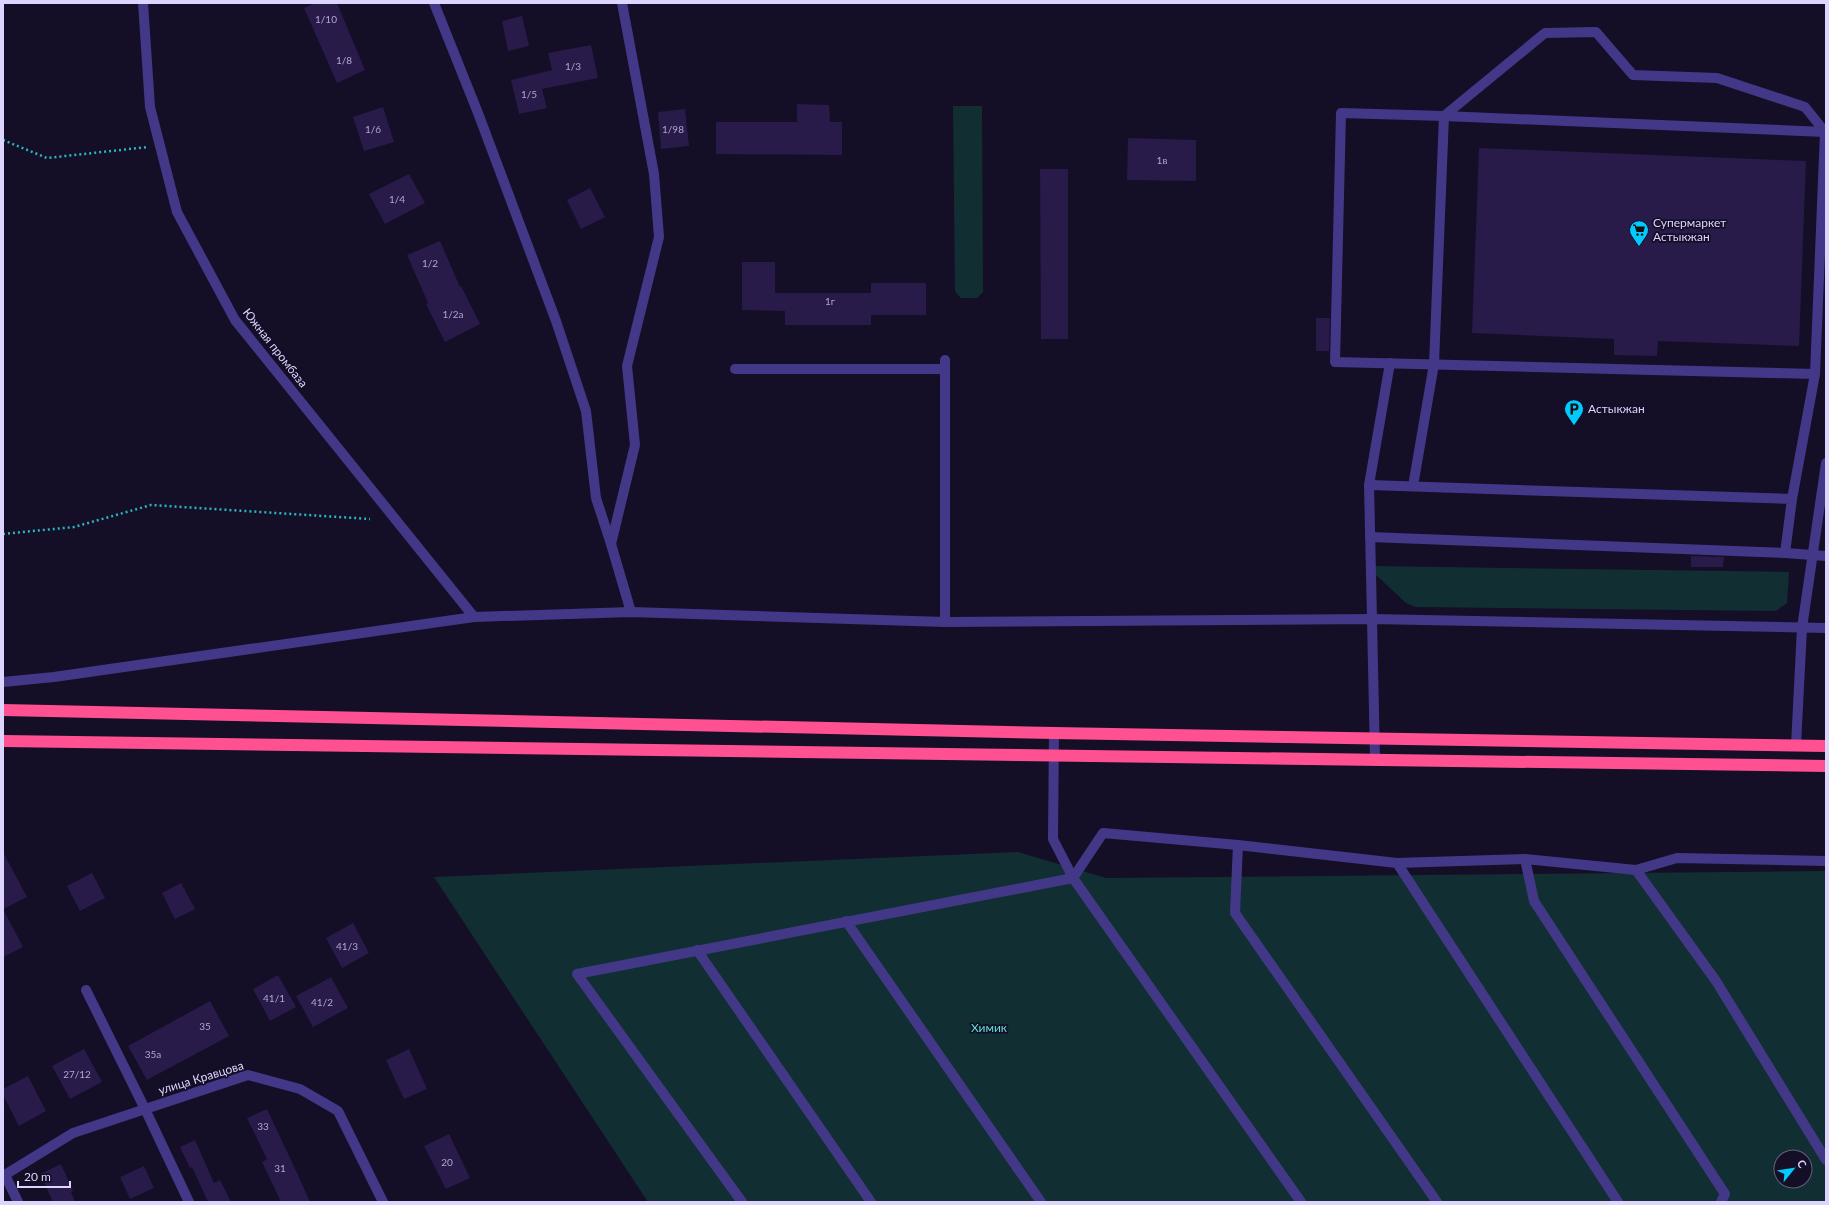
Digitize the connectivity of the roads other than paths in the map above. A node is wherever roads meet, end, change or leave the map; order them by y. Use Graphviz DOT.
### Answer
graph roads {
  1 [pos="143,3"];
  2 [pos="434,3"];
  3 [pos="622,3"];
  4 [pos="1444,116"];
  5 [pos="1825,132"];
  6 [pos="1390,363"];
  7 [pos="1434,364"];
  8 [pos="735,369"];
  9 [pos="1815,374"];
  10 [pos="1826,462"];
  11 [pos="1369,485"];
  12 [pos="1413,486"];
  13 [pos="1792,498"];
  14 [pos="1370,537"];
  15 [pos="611,544"];
  16 [pos="1785,554"];
  17 [pos="1812,555"];
  18 [pos="1826,556"];
  19 [pos="631,612"];
  20 [pos="474,617"];
  21 [pos="1372,619"];
  22 [pos="945,622"];
  23 [pos="1802,628"];
  24 [pos="1826,628"];
  25 [pos="3,682"];
  26 [pos="3,710"];
  27 [pos="1054,733"];
  28 [pos="1376,739"];
  29 [pos="3,741"];
  30 [pos="1796,745"];
  31 [pos="1826,746"];
  32 [pos="1054,754"];
  33 [pos="1375,759"];
  34 [pos="1826,766"];
  35 [pos="1238,845"];
  36 [pos="1525,859"];
  37 [pos="1826,862"];
  38 [pos="1398,863"];
  39 [pos="1636,870"];
  40 [pos="1073,878"];
  41 [pos="846,920"];
  42 [pos="697,950"];
  43 [pos="86,990"];
  44 [pos="145,1109"];
  45 [pos="1826,1160"];
  46 [pos="4,1176"];
  47 [pos="18,1202"];
  48 [pos="189,1202"];
  49 [pos="383,1202"];
  50 [pos="742,1202"];
  51 [pos="871,1202"];
  52 [pos="1041,1202"];
  53 [pos="1301,1202"];
  54 [pos="1437,1202"];
  55 [pos="1618,1202"];
  56 [pos="1721,1202"];
  1 -- 20 [label="street, Южная промбаза"];
  2 -- 15 [label="street"];
  3 -- 15 [label="street"];
  4 -- 5 [label="street"];
  4 -- 5 [label="street"];
  4 -- 6 [label="street"];
  4 -- 7 [label="street"];
  5 -- 9 [label="street"];
  6 -- 7 [label="street"];
  6 -- 11 [label="street"];
  7 -- 9 [label="street"];
  7 -- 12 [label="street"];
  8 -- 22 [label="street"];
  9 -- 13 [label="street"];
  10 -- 17 [label="street"];
  11 -- 12 [label="street"];
  11 -- 14 [label="street"];
  12 -- 13 [label="street"];
  13 -- 16 [label="street"];
  14 -- 16 [label="street"];
  14 -- 21 [label="street"];
  15 -- 19 [label="street"];
  16 -- 17 [label="street"];
  17 -- 18 [label="street"];
  17 -- 23 [label="street"];
  19 -- 20 [label="street"];
  19 -- 22 [label="street"];
  20 -- 25 [label="street"];
  21 -- 22 [label="street"];
  21 -- 23 [label="street"];
  21 -- 28 [label="street"];
  23 -- 24 [label="street"];
  23 -- 30 [label="street"];
  26 -- 27 [label="highway"];
  27 -- 28 [label="highway"];
  27 -- 32 [label="street"];
  28 -- 30 [label="highway"];
  28 -- 33 [label="street"];
  29 -- 32 [label="highway"];
  30 -- 31 [label="highway"];
  32 -- 33 [label="highway"];
  32 -- 40 [label="street"];
  33 -- 34 [label="highway"];
  35 -- 38 [label="street"];
  35 -- 40 [label="street"];
  35 -- 54 [label="street"];
  36 -- 38 [label="street"];
  36 -- 39 [label="street"];
  36 -- 56 [label="street"];
  37 -- 39 [label="street"];
  38 -- 55 [label="street"];
  39 -- 45 [label="street"];
  40 -- 41 [label="street"];
  40 -- 53 [label="street"];
  41 -- 42 [label="street"];
  41 -- 52 [label="street"];
  42 -- 50 [label="street"];
  42 -- 51 [label="street"];
  43 -- 44 [label="street"];
  44 -- 46 [label="street, улица Кравцова"];
  44 -- 48 [label="street"];
  44 -- 49 [label="street, улица Кравцова"];
  46 -- 47 [label="street"];
}
